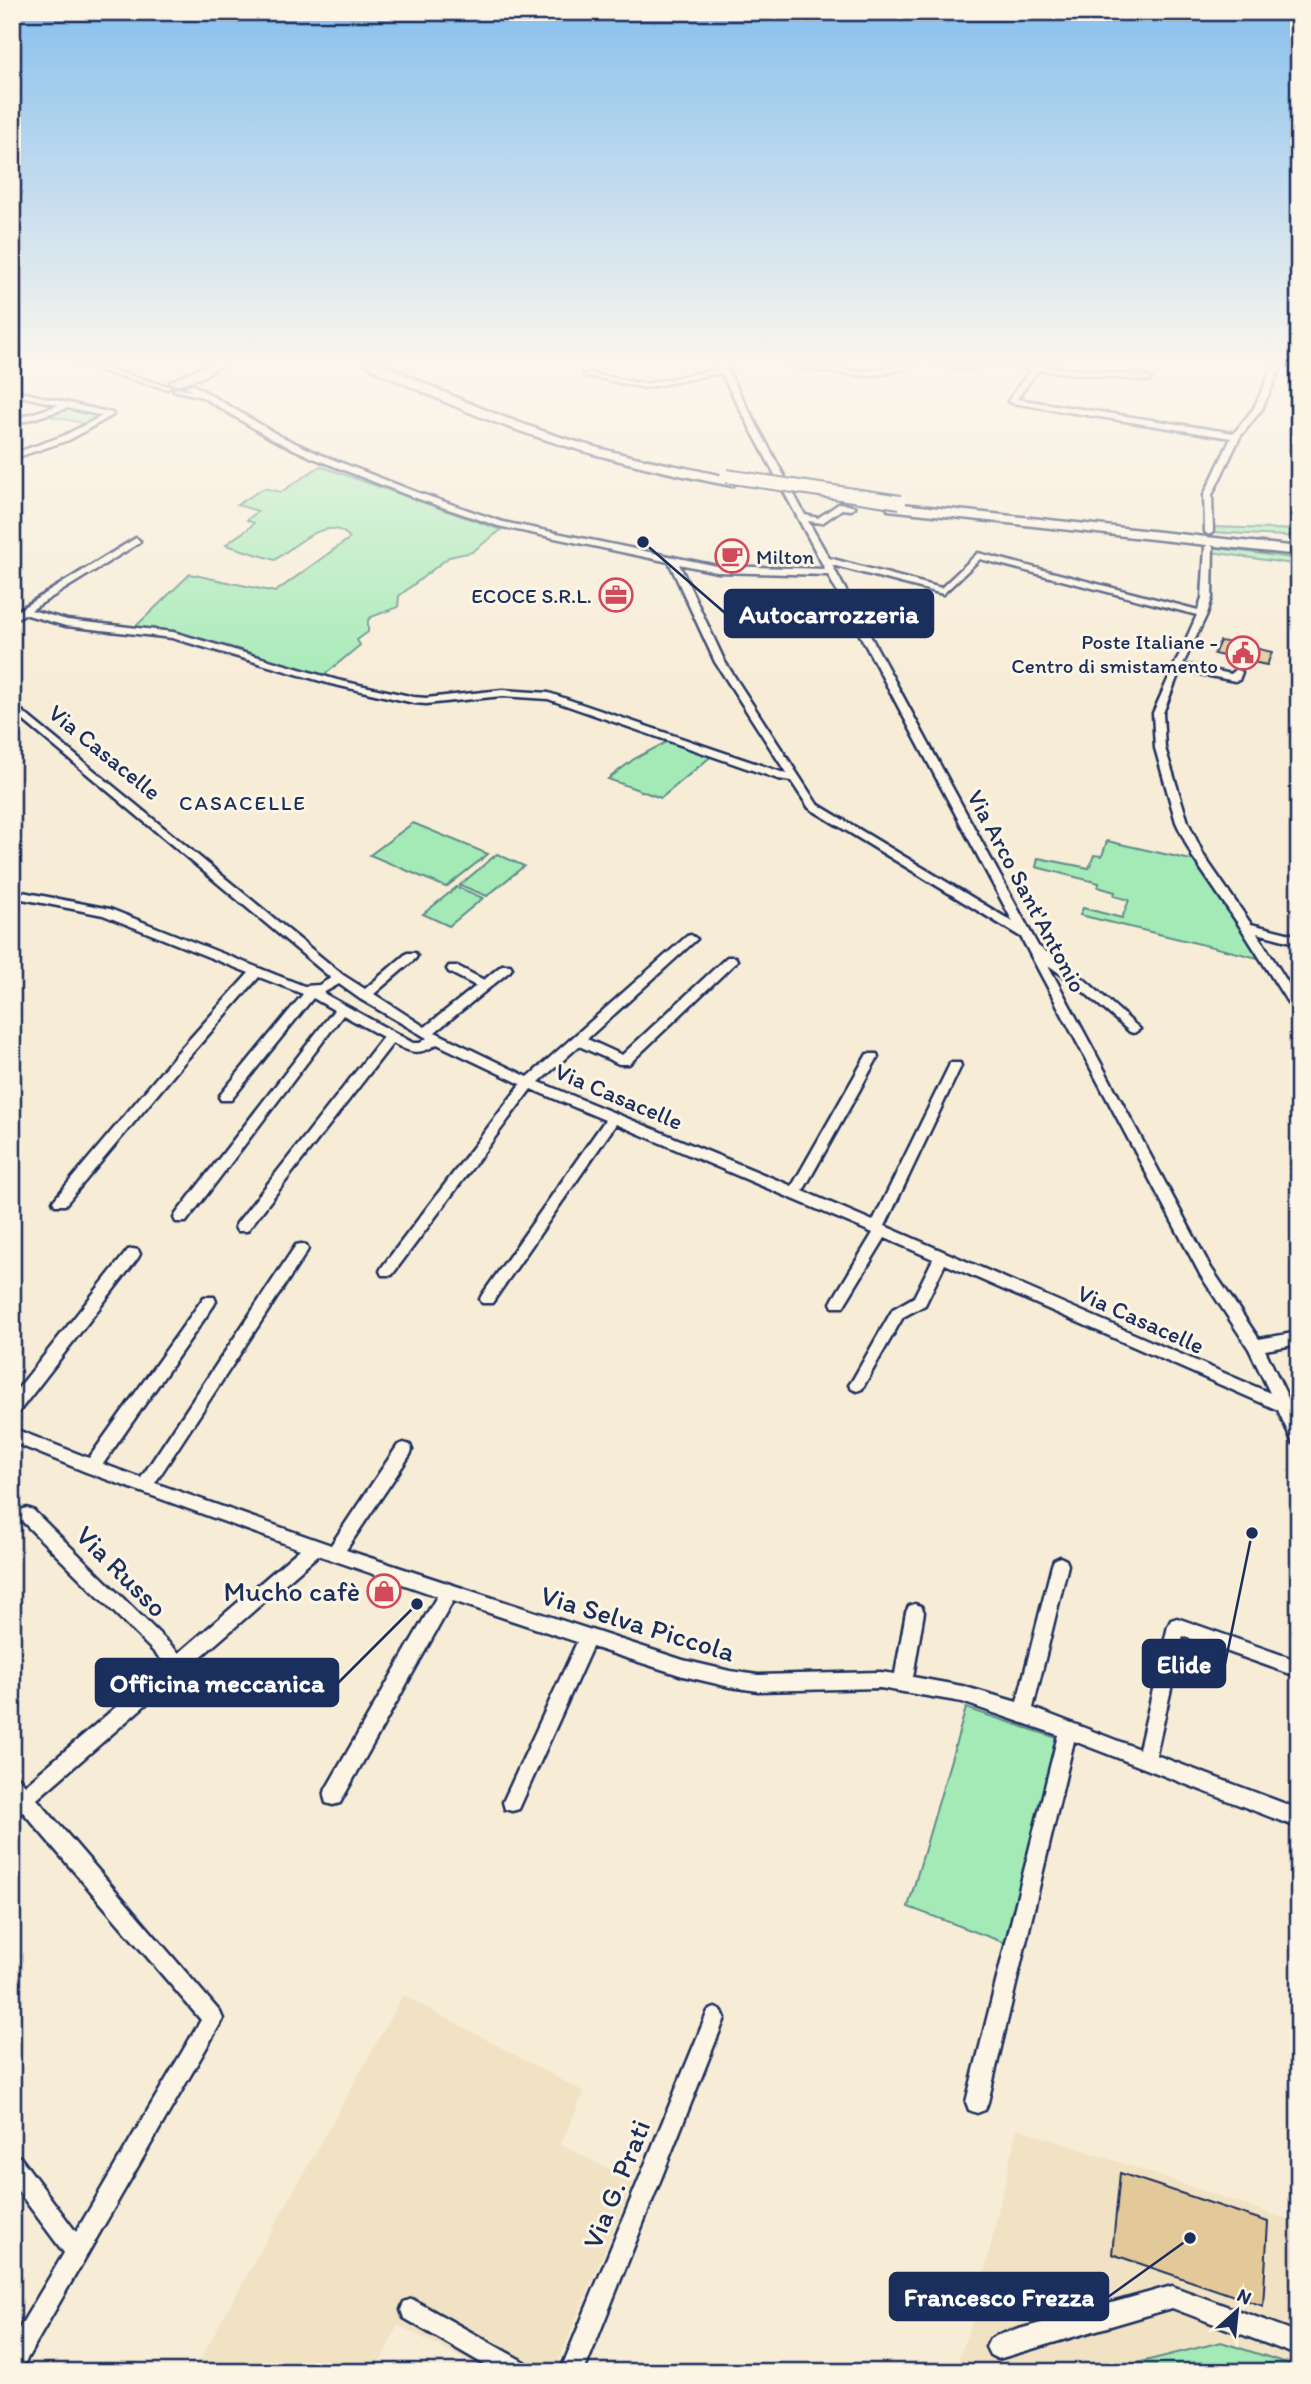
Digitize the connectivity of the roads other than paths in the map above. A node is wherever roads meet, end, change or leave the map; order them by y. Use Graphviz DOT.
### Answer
graph roads {
  1 [pos="361,473"];
  2 [pos="701,473"];
  3 [pos="779,473"];
  4 [pos="1218,473"];
  5 [pos="851,507"];
  6 [pos="802,517"];
  7 [pos="1209,532"];
  8 [pos="1299,539"];
  9 [pos="136,541"];
  10 [pos="1231,541"];
  11 [pos="1299,546"];
  12 [pos="1209,547"];
  13 [pos="1299,554"];
  14 [pos="823,558"];
  15 [pos="673,561"];
  16 [pos="797,572"];
  17 [pos="831,572"];
  18 [pos="838,585"];
  19 [pos="23,611"];
  20 [pos="1202,614"];
  21 [pos="12,618"];
  22 [pos="1177,666"];
  23 [pos="1237,672"];
  24 [pos="12,705"];
  25 [pos="796,778"];
  26 [pos="12,893"];
  27 [pos="1247,927"];
  28 [pos="691,939"];
  29 [pos="1027,940"];
  30 [pos="1299,940"];
  31 [pos="411,956"];
  32 [pos="731,960"];
  33 [pos="506,968"];
  34 [pos="453,969"];
  35 [pos="256,973"];
  36 [pos="340,978"];
  37 [pos="485,985"];
  38 [pos="310,992"];
  39 [pos="364,996"];
  40 [pos="341,1009"];
  41 [pos="1299,1011"];
  42 [pos="1134,1029"];
  43 [pos="431,1035"];
  44 [pos="391,1036"];
  45 [pos="576,1039"];
  46 [pos="872,1057"];
  47 [pos="955,1066"];
  48 [pos="529,1083"];
  49 [pos="226,1097"];
  50 [pos="612,1119"];
  51 [pos="795,1194"];
  52 [pos="60,1201"];
  53 [pos="181,1218"];
  54 [pos="242,1227"];
  55 [pos="879,1230"];
  56 [pos="301,1249"];
  57 [pos="133,1254"];
  58 [pos="941,1257"];
  59 [pos="387,1271"];
  60 [pos="487,1299"];
  61 [pos="209,1301"];
  62 [pos="838,1303"];
  63 [pos="1299,1338"];
  64 [pos="1255,1346"];
  65 [pos="857,1385"];
  66 [pos="1282,1405"];
  67 [pos="12,1408"];
  68 [pos="12,1435"];
  69 [pos="1299,1438"];
  70 [pos="404,1450"];
  71 [pos="92,1467"];
  72 [pos="144,1486"];
  73 [pos="27,1515"];
  74 [pos="314,1548"];
  75 [pos="334,1554"];
  76 [pos="1060,1565"];
  77 [pos="449,1592"];
  78 [pos="915,1612"];
  79 [pos="589,1637"];
  80 [pos="179,1665"];
  81 [pos="1299,1669"];
  82 [pos="904,1682"];
  83 [pos="1023,1713"];
  84 [pos="1068,1730"];
  85 [pos="1146,1759"];
  86 [pos="332,1796"];
  87 [pos="16,1797"];
  88 [pos="512,1802"];
  89 [pos="1299,1819"];
  90 [pos="715,2018"];
  91 [pos="978,2102"];
  92 [pos="12,2165"];
  93 [pos="77,2252"];
  94 [pos="412,2310"];
  95 [pos="1299,2345"];
  96 [pos="998,2347"];
  97 [pos="12,2363"];
  98 [pos="520,2372"];
  99 [pos="572,2372"];
  1 -- 15 [label="street"];
  2 -- 10 [label="highway, bridge"];
  3 -- 6 [label="street, Via Arco Sant'Antonio"];
  4 -- 7 [label="street"];
  5 -- 6 [label="street"];
  6 -- 14 [label="street, Via Arco Sant'Antonio"];
  8 -- 10 [label="highway"];
  9 -- 19 [label="street"];
  10 -- 11 [label="highway"];
  10 -- 13 [label="highway"];
  12 -- 20 [label="street"];
  14 -- 16 [label="street"];
  14 -- 17 [label="street, Via Arco Sant'Antonio"];
  14 -- 20 [label="street"];
  15 -- 16 [label="street"];
  15 -- 25 [label="street"];
  16 -- 17 [label="street"];
  16 -- 18 [label="street"];
  17 -- 18 [label="street, Via Arco Sant'Antonio"];
  18 -- 29 [label="street, Via Arco Sant'Antonio"];
  19 -- 21 [label="street"];
  19 -- 25 [label="street"];
  20 -- 22 [label="street"];
  22 -- 23 [label="street"];
  22 -- 27 [label="street"];
  24 -- 36 [label="street, Via Casacelle"];
  25 -- 29 [label="street"];
  26 -- 35 [label="street"];
  27 -- 30 [label="street"];
  27 -- 41 [label="street"];
  28 -- 45 [label="street"];
  29 -- 42 [label="street"];
  29 -- 64 [label="street, Via Arco Sant'Antonio"];
  31 -- 39 [label="street"];
  32 -- 45 [label="street"];
  33 -- 37 [label="street"];
  34 -- 37 [label="street"];
  35 -- 38 [label="street"];
  35 -- 52 [label="street"];
  36 -- 38 [label="street"];
  36 -- 39 [label="street, Via Casacelle"];
  37 -- 43 [label="street"];
  38 -- 40 [label="street"];
  38 -- 49 [label="street"];
  39 -- 43 [label="street, Via Casacelle"];
  40 -- 44 [label="street"];
  40 -- 53 [label="street"];
  43 -- 44 [label="street"];
  43 -- 48 [label="street, Via Casacelle"];
  44 -- 54 [label="street"];
  45 -- 48 [label="street"];
  46 -- 51 [label="street"];
  47 -- 55 [label="street"];
  48 -- 50 [label="street, Via Casacelle"];
  48 -- 59 [label="street"];
  50 -- 51 [label="street, Via Casacelle"];
  50 -- 60 [label="street"];
  51 -- 55 [label="street, Via Casacelle"];
  55 -- 58 [label="street, Via Casacelle"];
  55 -- 62 [label="street"];
  56 -- 72 [label="street"];
  57 -- 67 [label="street"];
  58 -- 65 [label="street"];
  58 -- 66 [label="street, Via Casacelle"];
  61 -- 71 [label="street"];
  63 -- 64 [label="street"];
  64 -- 66 [label="street, Via Arco Sant'Antonio"];
  66 -- 69 [label="street, Via Arco Sant'Antonio"];
  68 -- 71 [label="street, Via Selva Piccola"];
  70 -- 75 [label="street"];
  71 -- 72 [label="street, Via Selva Piccola"];
  72 -- 74 [label="street, Via Selva Piccola"];
  73 -- 80 [label="street, Via Russo"];
  74 -- 75 [label="street, Via Selva Piccola"];
  74 -- 80 [label="street"];
  75 -- 77 [label="street, Via Selva Piccola"];
  76 -- 83 [label="street"];
  77 -- 79 [label="street, Via Selva Piccola"];
  77 -- 86 [label="street"];
  78 -- 82 [label="street"];
  79 -- 82 [label="street, Via Selva Piccola"];
  79 -- 88 [label="street"];
  80 -- 87 [label="street"];
  81 -- 85 [label="street"];
  82 -- 83 [label="street, Via Selva Piccola"];
  83 -- 84 [label="street, Via Selva Piccola"];
  84 -- 85 [label="street, Via Selva Piccola"];
  84 -- 91 [label="street"];
  85 -- 89 [label="street, Via Selva Piccola"];
  87 -- 93 [label="street"];
  90 -- 99 [label="street, Via G. Prati"];
  92 -- 93 [label="street"];
  93 -- 97 [label="street"];
  94 -- 98 [label="street"];
  95 -- 96 [label="street"];
}
